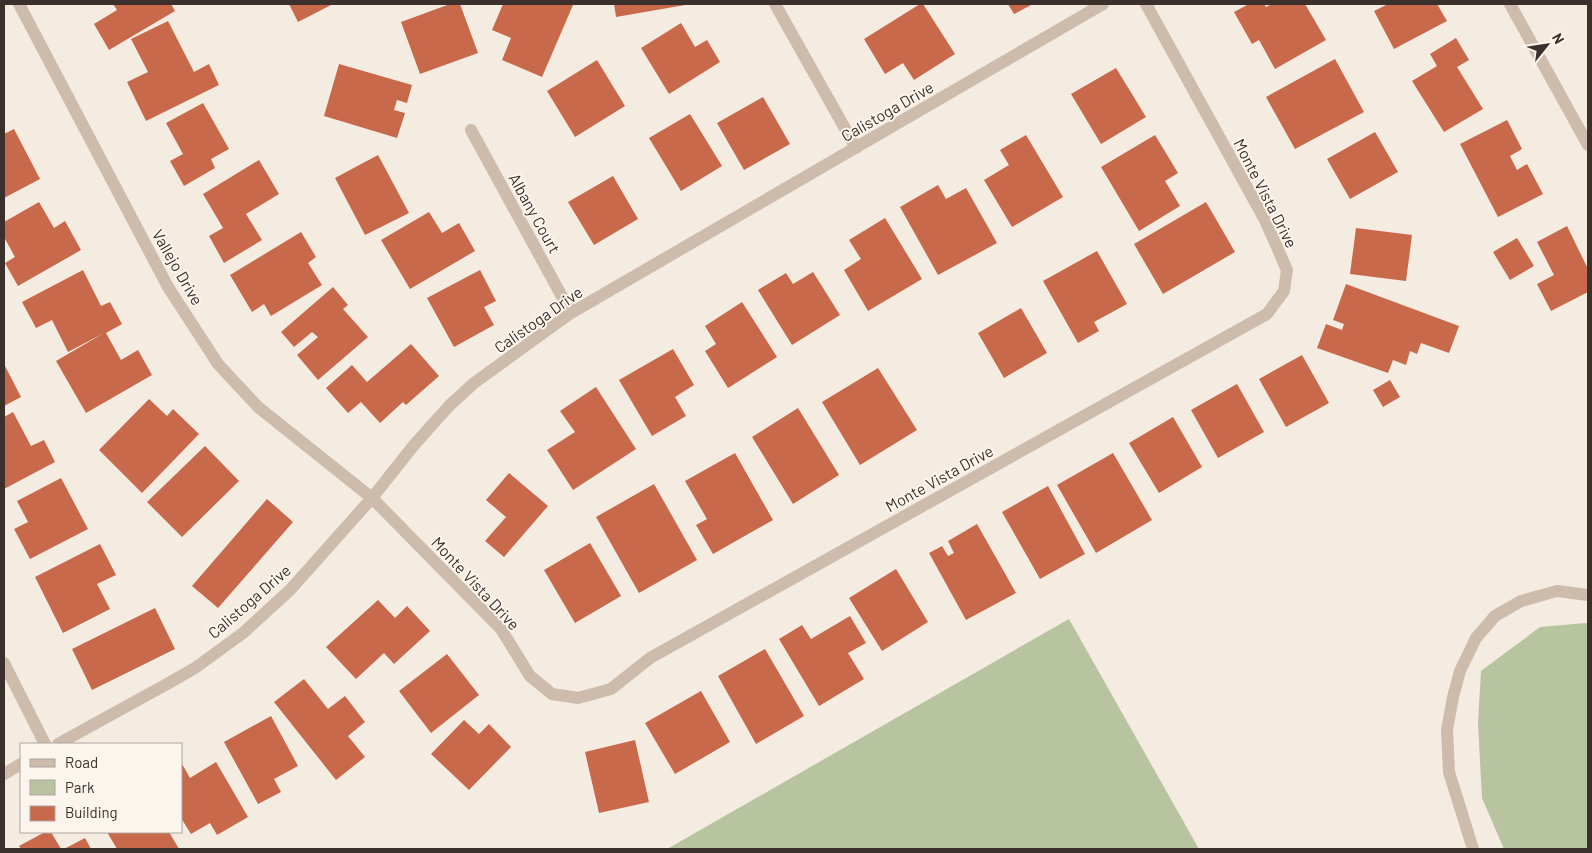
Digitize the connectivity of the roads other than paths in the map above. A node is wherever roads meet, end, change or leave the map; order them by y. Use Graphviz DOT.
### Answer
graph roads {
  1 [pos="19,4"];
  2 [pos="775,4"];
  3 [pos="1103,4"];
  4 [pos="1146,4"];
  5 [pos="1510,4"];
  6 [pos="471,130"];
  7 [pos="1588,144"];
  8 [pos="856,148"];
  9 [pos="571,312"];
  10 [pos="372,498"];
  11 [pos="1588,595"];
  12 [pos="4,663"];
  13 [pos="44,743"];
  14 [pos="60,743"];
  15 [pos="20,765"];
  16 [pos="4,774"];
  17 [pos="1474,849"];
  1 -- 10 [label="street, Vallejo Drive"];
  2 -- 8 [label="street"];
  3 -- 8 [label="street, Calistoga Drive"];
  4 -- 10 [label="street, Monte Vista Drive"];
  5 -- 7 [label="street"];
  6 -- 9 [label="street, Albany Court"];
  8 -- 9 [label="street, Calistoga Drive"];
  9 -- 10 [label="street, Calistoga Drive"];
  10 -- 14 [label="street, Calistoga Drive"];
  11 -- 17 [label="street"];
  12 -- 13 [label="street"];
  15 -- 16 [label="street"];
}
